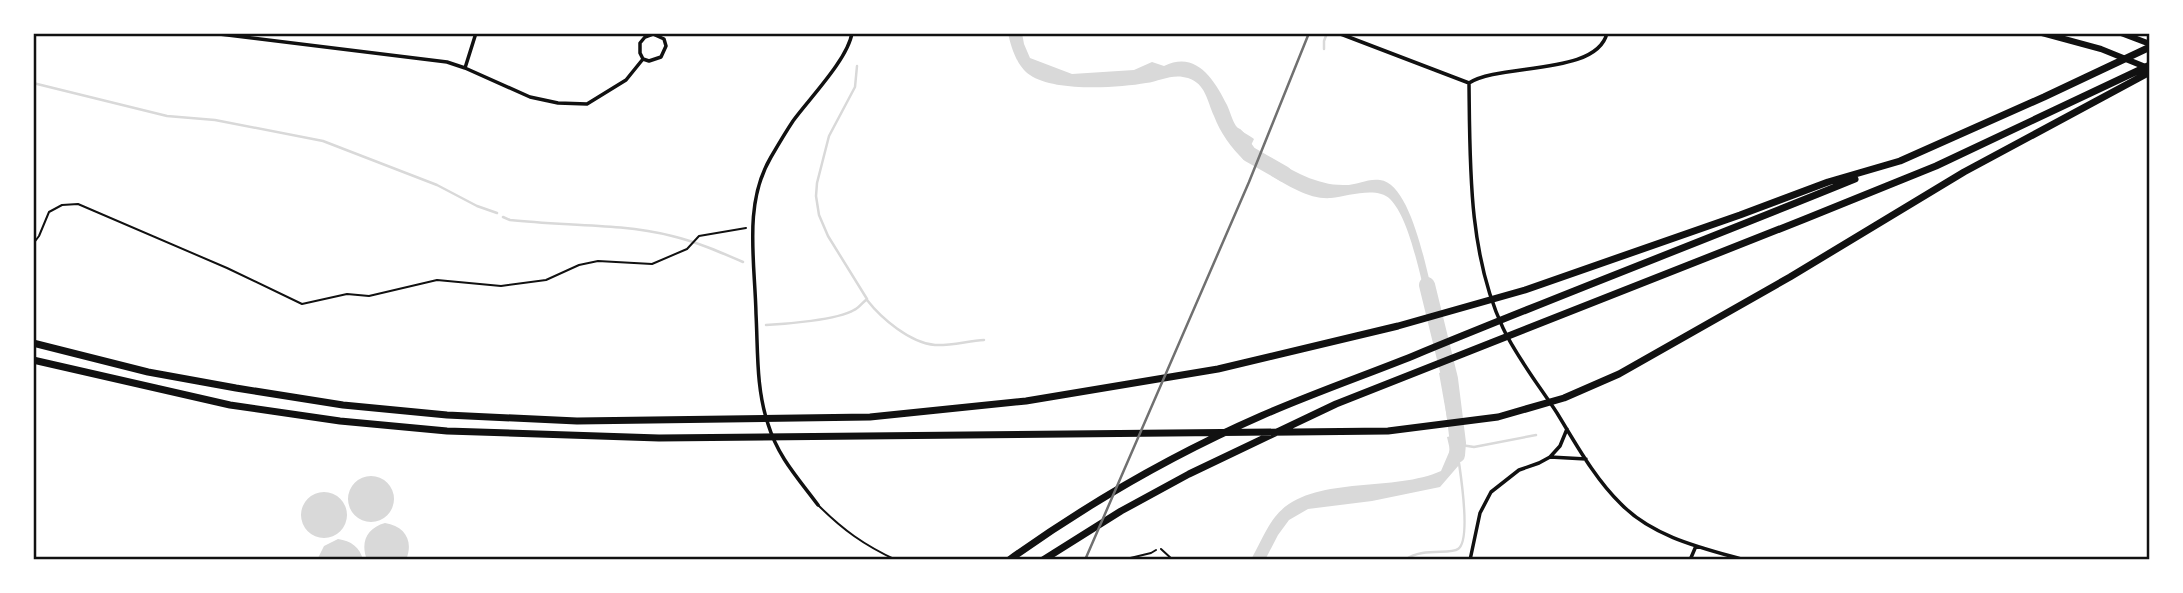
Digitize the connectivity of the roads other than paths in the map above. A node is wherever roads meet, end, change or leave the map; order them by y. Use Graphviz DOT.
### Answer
graph roads {
  1 [pos="211,33"];
  2 [pos="475,33"];
  3 [pos="852,33"];
  4 [pos="1338,33"];
  5 [pos="1608,33"];
  6 [pos="2042,33"];
  7 [pos="2121,33"];
  8 [pos="2150,45"];
  9 [pos="643,60"];
  10 [pos="465,68"];
  11 [pos="2150,68"];
  12 [pos="1469,83"];
  13 [pos="1888,165"];
  14 [pos="33,343"];
  15 [pos="33,360"];
  16 [pos="1567,429"];
  17 [pos="1550,457"];
  18 [pos="1586,458"];
  19 [pos="818,505"];
  20 [pos="1696,547"];
  21 [pos="1161,549"];
  22 [pos="896,560"];
  23 [pos="1009,560"];
  24 [pos="1043,560"];
  25 [pos="1173,560"];
  26 [pos="1470,560"];
  27 [pos="1690,560"];
  28 [pos="1745,560"];
  1 -- 10 [label="street"];
  2 -- 10 [label="street"];
  3 -- 19 [label="street"];
  4 -- 12 [label="street"];
  5 -- 12 [label="street"];
  6 -- 11 [label="highway"];
  7 -- 8 [label="highway"];
  8 -- 13 [label="highway"];
  9 -- 9 [label="street"];
  9 -- 10 [label="street"];
  11 -- 15 [label="highway"];
  11 -- 24 [label="highway"];
  12 -- 16 [label="street"];
  13 -- 14 [label="highway"];
  13 -- 23 [label="highway"];
  16 -- 17 [label="street"];
  16 -- 18 [label="street"];
  17 -- 18 [label="street"];
  17 -- 26 [label="street"];
  18 -- 20 [label="street"];
  19 -- 22 [label="lane"];
  20 -- 27 [label="street"];
  20 -- 28 [label="street"];
  21 -- 25 [label="lane"];
}
